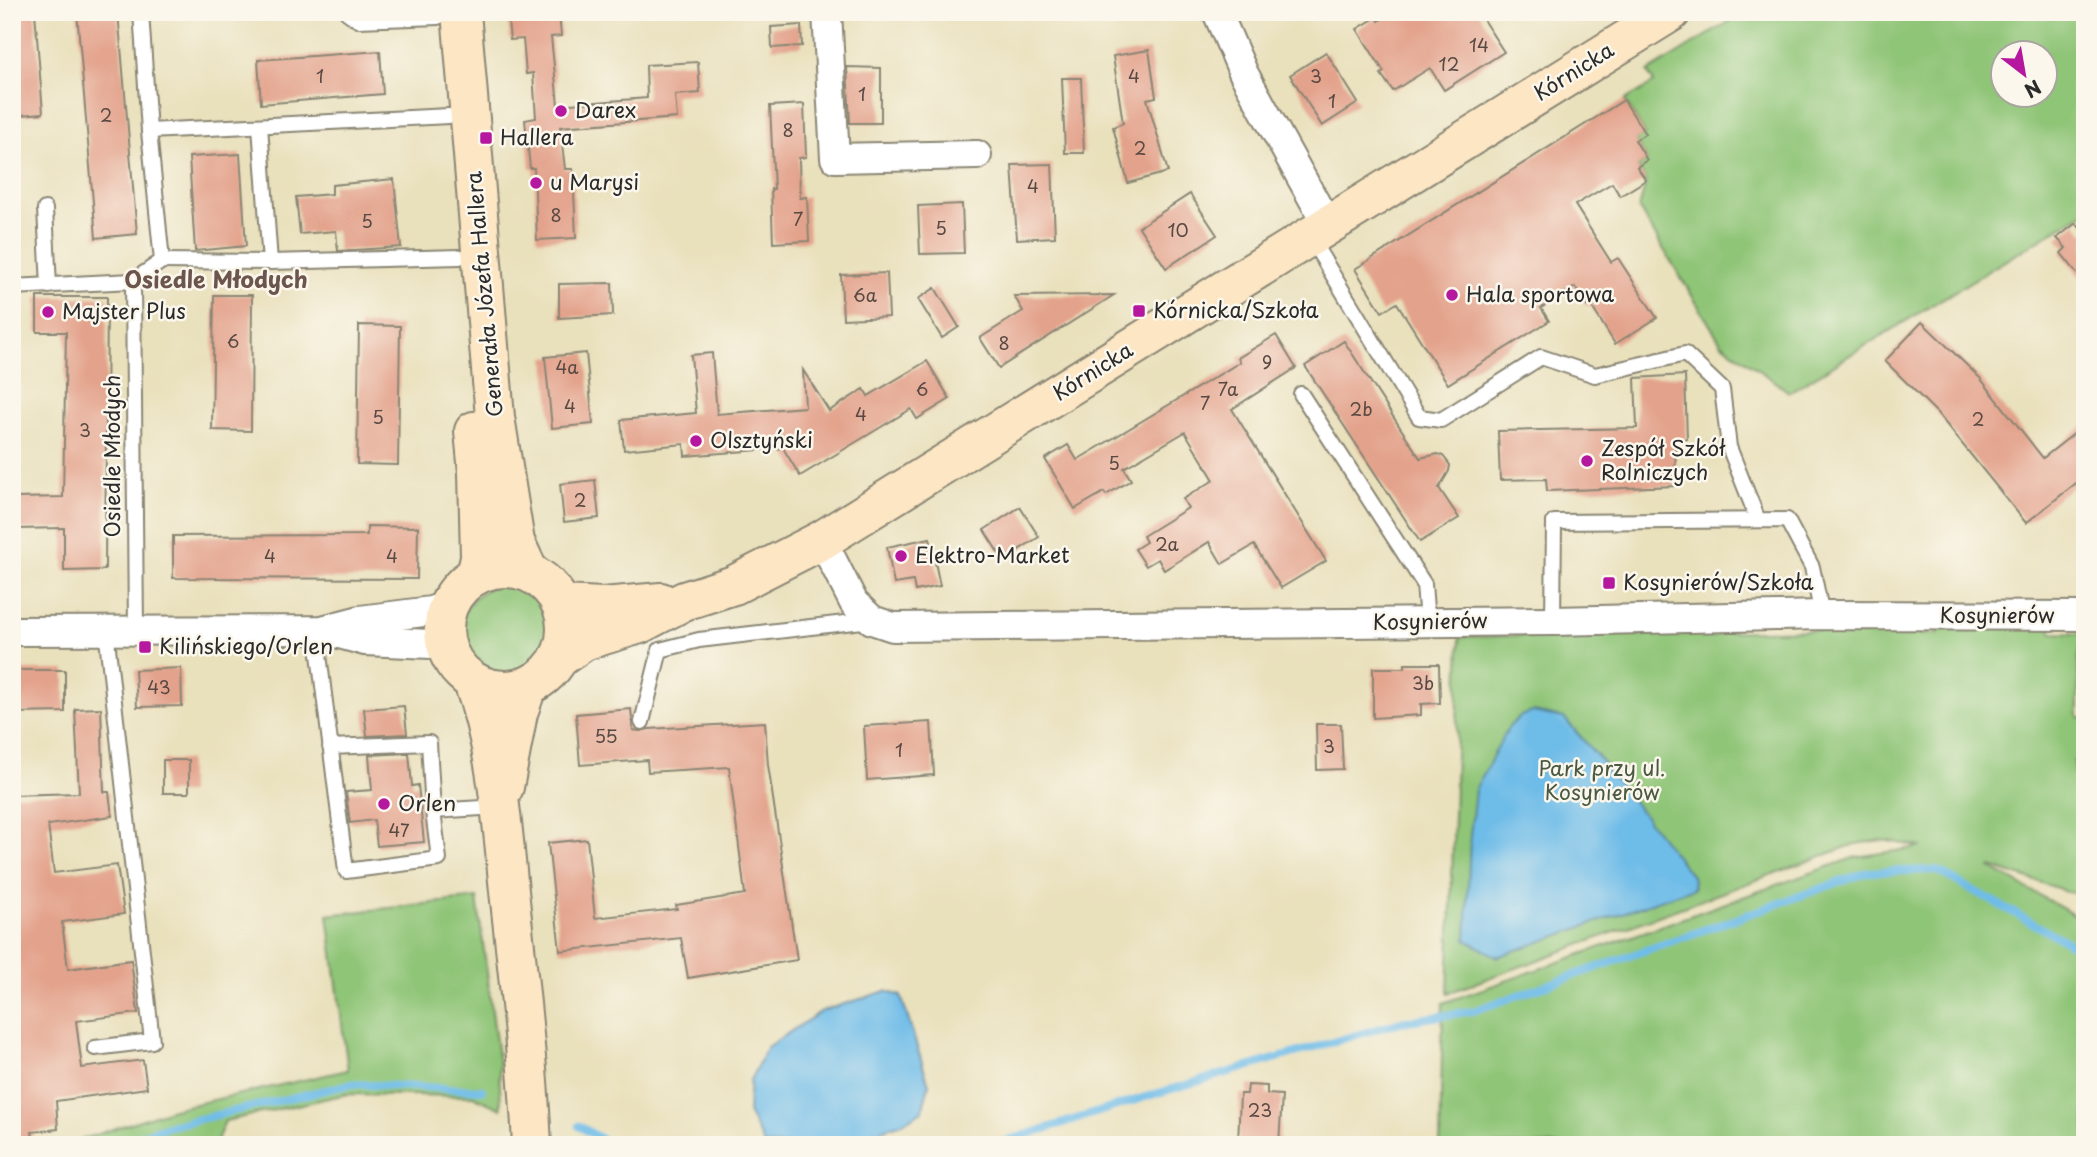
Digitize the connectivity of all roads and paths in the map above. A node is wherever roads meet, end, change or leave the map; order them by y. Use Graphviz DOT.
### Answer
graph roads {
  1 [pos="141,12"];
  2 [pos="347,12"];
  3 [pos="827,12"];
  4 [pos="1217,12"];
  5 [pos="1671,12"];
  6 [pos="445,14"];
  7 [pos="449,116"];
  8 [pos="260,126"];
  9 [pos="149,131"];
  10 [pos="977,155"];
  11 [pos="45,209"];
  12 [pos="1319,232"];
  13 [pos="460,257"];
  14 [pos="162,261"];
  15 [pos="270,262"];
  16 [pos="133,281"];
  17 [pos="49,286"];
  18 [pos="12,287"];
  19 [pos="1301,394"];
  20 [pos="1758,520"];
  21 [pos="822,540"];
  22 [pos="529,572"];
  23 [pos="476,575"];
  24 [pos="684,601"];
  25 [pos="562,604"];
  26 [pos="448,605"];
  27 [pos="1822,615"];
  28 [pos="2085,616"];
  29 [pos="872,620"];
  30 [pos="1553,621"];
  31 [pos="1427,622"];
  32 [pos="136,630"];
  33 [pos="319,630"];
  34 [pos="12,631"];
  35 [pos="106,631"];
  36 [pos="447,649"];
  37 [pos="559,658"];
  38 [pos="473,682"];
  39 [pos="527,687"];
  40 [pos="642,722"];
  41 [pos="330,747"];
  42 [pos="500,807"];
  43 [pos="433,811"];
  44 [pos="95,1048"];
  45 [pos="532,1145"];
  1 -- 9 [label="lane"];
  2 -- 6 [label="lane"];
  3 -- 10 [label="street"];
  4 -- 12 [label="street"];
  5 -- 12 [label="street, Kórnicka"];
  6 -- 7 [label="street, Generała Józefa Hallera"];
  6 -- 22 [label="street, Generała Józefa Hallera"];
  7 -- 8 [label="lane"];
  7 -- 13 [label="street, Generała Józefa Hallera"];
  8 -- 9 [label="lane"];
  8 -- 15 [label="lane"];
  9 -- 14 [label="lane"];
  11 -- 17 [label="lane"];
  12 -- 20 [label="lane"];
  12 -- 21 [label="street, Kórnicka"];
  13 -- 15 [label="lane"];
  13 -- 23 [label="street, Generała Józefa Hallera"];
  14 -- 15 [label="lane"];
  14 -- 16 [label="lane"];
  16 -- 17 [label="lane"];
  16 -- 32 [label="lane, Osiedle Młodych"];
  17 -- 18 [label="lane"];
  19 -- 31 [label="lane"];
  20 -- 27 [label="lane"];
  20 -- 30 [label="lane"];
  21 -- 24 [label="street, Kórnicka"];
  21 -- 29 [label="street"];
  22 -- 23 [label="street"];
  22 -- 25 [label="street"];
  23 -- 26 [label="street"];
  24 -- 25 [label="street, Kórnicka"];
  24 -- 37 [label="street, Kórnicka"];
  25 -- 37 [label="street"];
  26 -- 33 [label="street"];
  26 -- 36 [label="street"];
  27 -- 28 [label="street, Kosynierów"];
  27 -- 30 [label="street, Kosynierów"];
  29 -- 31 [label="street, Kosynierów"];
  29 -- 40 [label="lane"];
  30 -- 31 [label="street, Kosynierów"];
  32 -- 33 [label="street"];
  32 -- 35 [label="street"];
  33 -- 36 [label="street"];
  33 -- 41 [label="lane"];
  34 -- 35 [label="street"];
  35 -- 44 [label="lane"];
  36 -- 38 [label="street"];
  37 -- 39 [label="street"];
  38 -- 39 [label="street"];
  38 -- 42 [label="street"];
  39 -- 42 [label="street"];
  41 -- 43 [label="lane"];
  41 -- 43 [label="lane"];
  42 -- 43 [label="lane"];
  42 -- 45 [label="street"];
}
